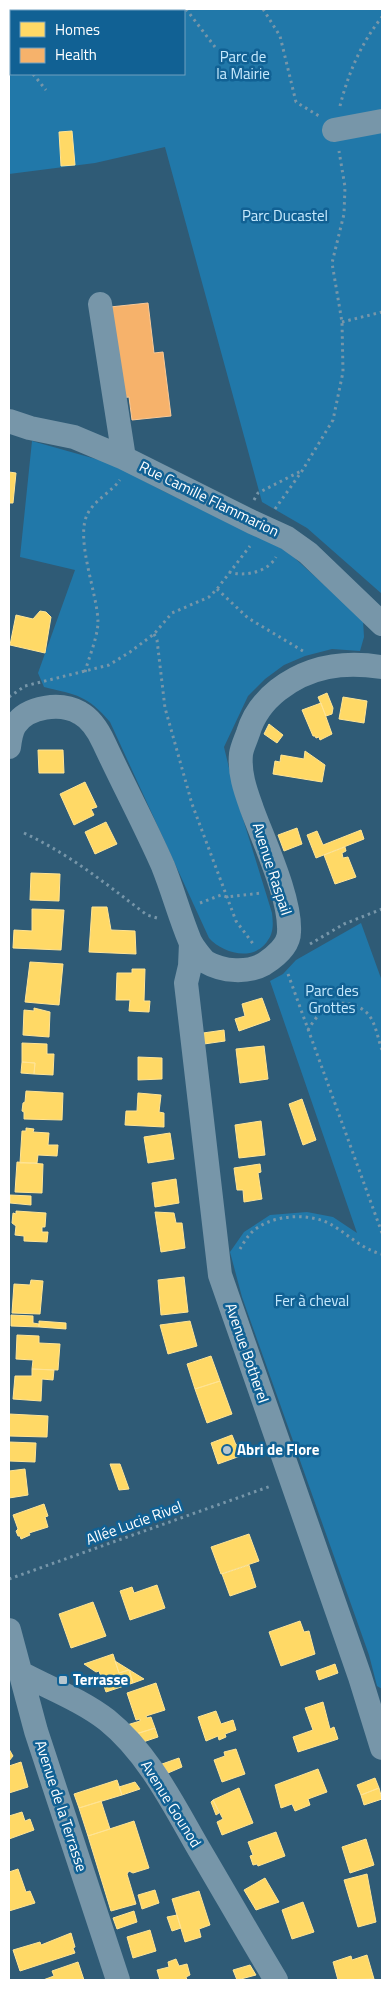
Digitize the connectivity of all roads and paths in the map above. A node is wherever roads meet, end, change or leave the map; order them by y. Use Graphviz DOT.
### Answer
graph roads {
  1 [pos="186,9"];
  2 [pos="263,9"];
  3 [pos="382,17"];
  4 [pos="215,47"];
  5 [pos="34,75"];
  6 [pos="46,90"];
  7 [pos="296,102"];
  8 [pos="382,121"];
  9 [pos="334,130"];
  10 [pos="100,304"];
  11 [pos="382,312"];
  12 [pos="342,322"];
  13 [pos="9,421"];
  14 [pos="123,467"];
  15 [pos="302,471"];
  16 [pos="252,502"];
  17 [pos="274,509"];
  18 [pos="252,544"];
  19 [pos="272,564"];
  20 [pos="229,572"];
  21 [pos="217,589"];
  22 [pos="382,624"];
  23 [pos="154,634"];
  24 [pos="299,647"];
  25 [pos="382,661"];
  26 [pos="84,672"];
  27 [pos="9,697"];
  28 [pos="15,717"];
  29 [pos="9,747"];
  30 [pos="24,834"];
  31 [pos="266,893"];
  32 [pos="227,897"];
  33 [pos="195,904"];
  34 [pos="382,909"];
  35 [pos="147,915"];
  36 [pos="191,943"];
  37 [pos="310,944"];
  38 [pos="283,949"];
  39 [pos="308,1030"];
  40 [pos="382,1050"];
  41 [pos="382,1234"];
  42 [pos="237,1253"];
  43 [pos="382,1254"];
  44 [pos="266,1487"];
  45 [pos="9,1579"];
  46 [pos="9,1630"];
  47 [pos="21,1673"];
  48 [pos="382,1748"];
  49 [pos="118,1980"];
  50 [pos="276,1980"];
  1 -- 4 [label="path"];
  2 -- 7 [label="path"];
  3 -- 9 [label="path"];
  5 -- 6 [label="path"];
  8 -- 9 [label="street"];
  9 -- 12 [label="path"];
  10 -- 14 [label="street"];
  11 -- 12 [label="path"];
  12 -- 15 [label="path"];
  13 -- 14 [label="street, Rue Camille Flammarion"];
  14 -- 22 [label="street, Rue Camille Flammarion"];
  14 -- 26 [label="path"];
  15 -- 16 [label="path"];
  15 -- 17 [label="path"];
  18 -- 20 [label="path"];
  19 -- 20 [label="path"];
  20 -- 21 [label="path"];
  21 -- 23 [label="path"];
  21 -- 24 [label="path"];
  23 -- 26 [label="path"];
  23 -- 32 [label="path"];
  25 -- 38 [label="street, Avenue Raspail"];
  26 -- 27 [label="path"];
  28 -- 29 [label="street"];
  28 -- 36 [label="street"];
  30 -- 35 [label="path"];
  31 -- 32 [label="path"];
  32 -- 33 [label="path"];
  32 -- 38 [label="path"];
  34 -- 37 [label="path"];
  36 -- 38 [label="street"];
  36 -- 48 [label="street, Avenue Botherel"];
  38 -- 39 [label="path"];
  39 -- 40 [label="path"];
  39 -- 41 [label="path"];
  42 -- 43 [label="path"];
  44 -- 45 [label="path, Allée Lucie Rivel"];
  46 -- 47 [label="street, Avenue de la Terrasse"];
  47 -- 49 [label="street, Avenue de la Terrasse"];
  47 -- 50 [label="street, Avenue Gounod"];
}
